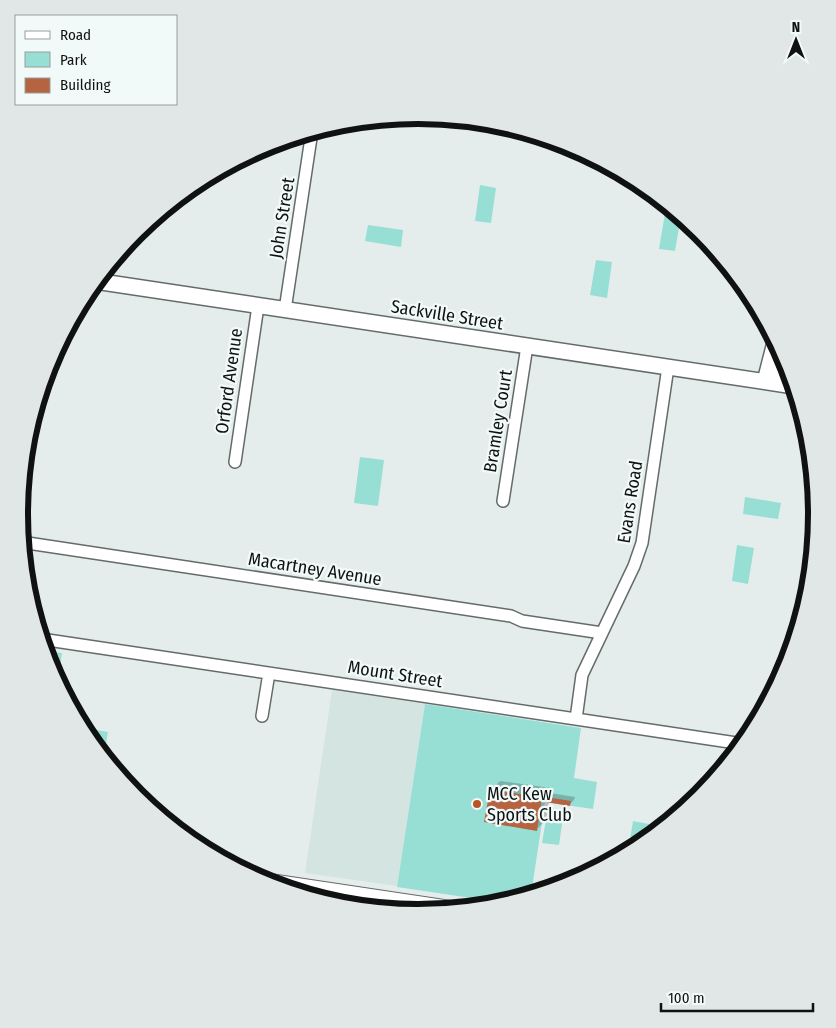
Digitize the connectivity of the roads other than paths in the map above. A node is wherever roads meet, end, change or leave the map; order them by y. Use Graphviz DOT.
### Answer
graph roads {
  1 [pos="311,139"];
  2 [pos="103,282"];
  3 [pos="258,306"];
  4 [pos="285,310"];
  5 [pos="528,346"];
  6 [pos="772,351"];
  7 [pos="668,367"];
  8 [pos="768,382"];
  9 [pos="787,385"];
  10 [pos="235,462"];
  11 [pos="503,501"];
  12 [pos="28,543"];
  13 [pos="602,633"];
  14 [pos="48,640"];
  15 [pos="269,673"];
  16 [pos="262,716"];
  17 [pos="576,719"];
  18 [pos="735,743"];
  19 [pos="333,895"];
  20 [pos="365,901"];
  1 -- 4 [label="street, John Street"];
  2 -- 3 [label="street, Sackville Street"];
  3 -- 4 [label="street, Sackville Street"];
  3 -- 10 [label="street, Orford Avenue"];
  4 -- 5 [label="street, Sackville Street"];
  5 -- 7 [label="street, Sackville Street"];
  5 -- 11 [label="street, Bramley Court"];
  6 -- 8 [label="street"];
  7 -- 8 [label="street, Sackville Street"];
  7 -- 13 [label="street, Evans Road"];
  8 -- 9 [label="street, Sackville Street"];
  12 -- 13 [label="street, Macartney Avenue"];
  13 -- 17 [label="street, Evans Road"];
  14 -- 15 [label="street, Mount Street"];
  15 -- 16 [label="street"];
  15 -- 17 [label="street, Mount Street"];
  17 -- 18 [label="street, Mount Street"];
  19 -- 20 [label="main road"];
}
